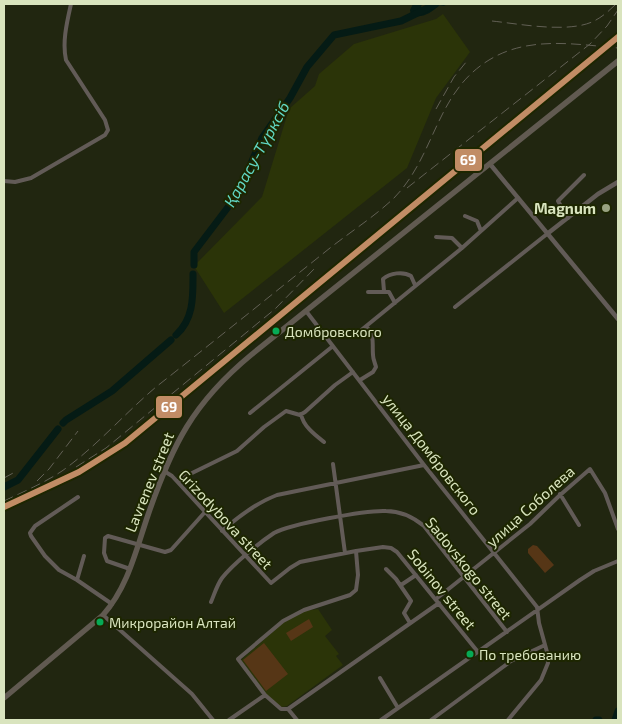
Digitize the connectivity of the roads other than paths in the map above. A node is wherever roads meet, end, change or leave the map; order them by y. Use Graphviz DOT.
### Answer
graph roads {
  1 [pos="71,4"];
  2 [pos="618,61"];
  3 [pos="490,164"];
  4 [pos="584,175"];
  5 [pos="4,181"];
  6 [pos="618,182"];
  7 [pos="518,198"];
  8 [pos="465,216"];
  9 [pos="568,218"];
  10 [pos="482,231"];
  11 [pos="547,234"];
  12 [pos="436,237"];
  13 [pos="462,248"];
  14 [pos="415,285"];
  15 [pos="384,291"];
  16 [pos="368,292"];
  17 [pos="395,303"];
  18 [pos="455,307"];
  19 [pos="306,311"];
  20 [pos="618,319"];
  21 [pos="367,327"];
  22 [pos="354,336"];
  23 [pos="333,346"];
  24 [pos="353,372"];
  25 [pos="360,380"];
  26 [pos="250,413"];
  27 [pos="302,414"];
  28 [pos="324,442"];
  29 [pos="332,464"];
  30 [pos="424,465"];
  31 [pos="164,471"];
  32 [pos="178,482"];
  33 [pos="334,482"];
  34 [pos="560,494"];
  35 [pos="78,497"];
  36 [pos="204,512"];
  37 [pos="339,517"];
  38 [pos="579,524"];
  39 [pos="618,526"];
  40 [pos="222,531"];
  41 [pos="138,544"];
  42 [pos="356,551"];
  43 [pos="345,553"];
  44 [pos="495,553"];
  45 [pos="84,556"];
  46 [pos="245,556"];
  47 [pos="618,561"];
  48 [pos="386,568"];
  49 [pos="130,569"];
  50 [pos="416,575"];
  51 [pos="464,576"];
  52 [pos="76,580"];
  53 [pos="271,583"];
  54 [pos="401,585"];
  55 [pos="437,601"];
  56 [pos="211,602"];
  57 [pos="112,604"];
  58 [pos="538,611"];
  59 [pos="103,615"];
  60 [pos="410,623"];
  61 [pos="507,632"];
  62 [pos="545,645"];
  63 [pos="478,652"];
  64 [pos="380,678"];
  65 [pos="264,695"];
  66 [pos="4,698"];
  67 [pos="398,708"];
  68 [pos="288,709"];
  69 [pos="213,720"];
  70 [pos="229,720"];
  71 [pos="296,720"];
  72 [pos="381,720"];
  73 [pos="431,720"];
  74 [pos="508,720"];
  1 -- 5 [label="street"];
  2 -- 3 [label="main road, Lavrenev street"];
  3 -- 7 [label="street"];
  3 -- 19 [label="main road, Lavrenev street"];
  4 -- 9 [label="street"];
  6 -- 9 [label="street"];
  7 -- 10 [label="street"];
  7 -- 11 [label="street"];
  8 -- 10 [label="street"];
  9 -- 11 [label="street"];
  10 -- 13 [label="street"];
  11 -- 18 [label="street"];
  11 -- 20 [label="street"];
  12 -- 13 [label="street"];
  13 -- 14 [label="street"];
  14 -- 15 [label="street"];
  14 -- 17 [label="street"];
  15 -- 16 [label="street"];
  15 -- 17 [label="street"];
  17 -- 21 [label="street"];
  19 -- 23 [label="street, улица Домбровского"];
  19 -- 31 [label="main road, Lavrenev street"];
  21 -- 22 [label="street"];
  21 -- 25 [label="street"];
  23 -- 24 [label="street, улица Домбровского"];
  23 -- 26 [label="street"];
  24 -- 25 [label="street, улица Домбровского"];
  24 -- 27 [label="street"];
  25 -- 30 [label="street, улица Домбровского"];
  27 -- 28 [label="street"];
  27 -- 32 [label="street"];
  29 -- 33 [label="street"];
  30 -- 33 [label="street"];
  30 -- 44 [label="street, улица Домбровского"];
  31 -- 32 [label="street, Grizodybova street"];
  31 -- 41 [label="main road, Lavrenev street"];
  32 -- 36 [label="street, Grizodybova street"];
  33 -- 37 [label="street"];
  33 -- 40 [label="street"];
  34 -- 38 [label="street"];
  34 -- 39 [label="street, улица Соболева"];
  34 -- 44 [label="street, улица Соболева"];
  35 -- 52 [label="street"];
  36 -- 40 [label="street, Grizodybova street"];
  36 -- 41 [label="street"];
  37 -- 43 [label="street"];
  37 -- 46 [label="street, Sadovskogo street"];
  37 -- 51 [label="street, Sadovskogo street"];
  40 -- 46 [label="street, Grizodybova street"];
  41 -- 49 [label="main road, Lavrenev street"];
  41 -- 49 [label="street"];
  42 -- 43 [label="street, Sobinov street"];
  42 -- 50 [label="street, Sobinov street"];
  42 -- 65 [label="street"];
  43 -- 53 [label="street, Sobinov street"];
  44 -- 51 [label="street, улица Соболева"];
  44 -- 58 [label="street, улица Домбровского"];
  45 -- 52 [label="street"];
  46 -- 53 [label="street, Grizodybova street"];
  46 -- 56 [label="street, Sadovskogo street"];
  47 -- 58 [label="street"];
  48 -- 54 [label="street"];
  49 -- 57 [label="main road, Lavrenev street"];
  50 -- 54 [label="street"];
  50 -- 55 [label="street, Sobinov street"];
  51 -- 55 [label="street, улица Соболева"];
  51 -- 61 [label="street, Sadovskogo street"];
  52 -- 57 [label="street"];
  54 -- 60 [label="street"];
  55 -- 60 [label="street, улица Соболева"];
  55 -- 63 [label="street, Sobinov street"];
  57 -- 59 [label="main road, Lavrenev street"];
  58 -- 61 [label="street"];
  58 -- 62 [label="street"];
  59 -- 66 [label="main road, Lavrenev street"];
  59 -- 69 [label="street"];
  60 -- 68 [label="street, улица Соболева"];
  61 -- 63 [label="street"];
  62 -- 73 [label="street"];
  62 -- 74 [label="street"];
  63 -- 67 [label="street"];
  64 -- 67 [label="street"];
  65 -- 68 [label="street"];
  65 -- 70 [label="street"];
  67 -- 72 [label="street"];
  68 -- 71 [label="street"];
}
